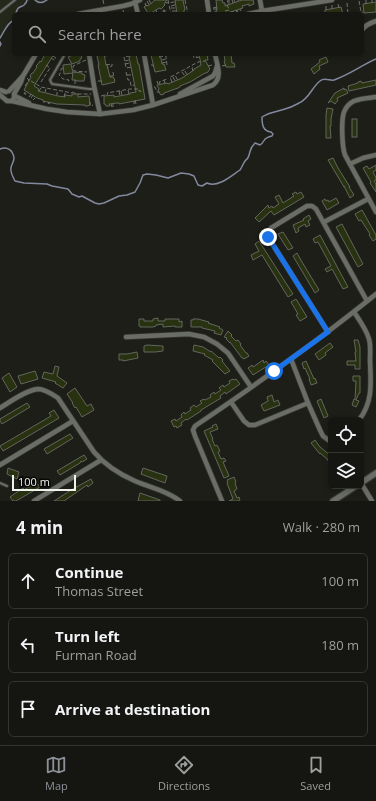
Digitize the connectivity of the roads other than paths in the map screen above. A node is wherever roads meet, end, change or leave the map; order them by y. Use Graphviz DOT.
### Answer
graph roads {
  1 [pos="14,0"];
  2 [pos="207,0"];
  3 [pos="260,0"];
  4 [pos="315,1"];
  5 [pos="135,2"];
  6 [pos="142,2"];
  7 [pos="332,3"];
  8 [pos="262,11"];
  9 [pos="0,12"];
  10 [pos="92,12"];
  11 [pos="138,12"];
  12 [pos="213,12"];
  13 [pos="257,12"];
  14 [pos="376,22"];
  15 [pos="364,26"];
  16 [pos="35,56"];
  17 [pos="64,56"];
  18 [pos="89,56"];
  19 [pos="144,56"];
  20 [pos="214,56"];
  21 [pos="218,65"];
  22 [pos="25,77"];
  23 [pos="95,89"];
  24 [pos="0,90"];
  25 [pos="8,91"];
  26 [pos="14,95"];
  27 [pos="2,97"];
  28 [pos="376,97"];
  29 [pos="174,98"];
  30 [pos="12,101"];
  31 [pos="34,103"];
  32 [pos="153,105"];
  33 [pos="100,114"];
  34 [pos="376,155"];
  35 [pos="350,164"];
  36 [pos="368,198"];
  37 [pos="376,212"];
  38 [pos="324,222"];
  39 [pos="376,294"];
  40 [pos="367,301"];
  41 [pos="354,312"];
  42 [pos="328,332"];
  43 [pos="126,337"];
  44 [pos="291,359"];
  45 [pos="252,387"];
  46 [pos="231,402"];
  47 [pos="308,403"];
  48 [pos="0,408"];
  49 [pos="361,417"];
  50 [pos="73,421"];
  51 [pos="328,440"];
  52 [pos="101,460"];
  53 [pos="0,465"];
  54 [pos="376,473"];
  55 [pos="364,481"];
  56 [pos="0,483"];
  57 [pos="7,486"];
  58 [pos="364,488"];
  59 [pos="351,489"];
  60 [pos="34,501"];
  61 [pos="180,501"];
  62 [pos="222,501"];
  63 [pos="333,501"];
  64 [pos="372,501"];
  1 -- 9 [label="lane"];
  2 -- 12 [label="street"];
  3 -- 8 [label="street"];
  4 -- 7 [label="street"];
  4 -- 8 [label="street"];
  5 -- 6 [label="street"];
  5 -- 10 [label="street"];
  5 -- 11 [label="street"];
  8 -- 13 [label="street"];
  14 -- 15 [label="street"];
  16 -- 22 [label="street"];
  17 -- 23 [label="lane"];
  18 -- 23 [label="street"];
  19 -- 32 [label="street"];
  20 -- 21 [label="street"];
  21 -- 29 [label="street"];
  21 -- 29 [label="street"];
  22 -- 25 [label="street"];
  22 -- 26 [label="street"];
  23 -- 33 [label="street"];
  24 -- 25 [label="street"];
  25 -- 26 [label="street"];
  25 -- 27 [label="street"];
  26 -- 30 [label="street"];
  26 -- 31 [label="street"];
  27 -- 30 [label="street"];
  28 -- 35 [label="street"];
  29 -- 32 [label="street"];
  30 -- 31 [label="street"];
  31 -- 33 [label="street"];
  32 -- 33 [label="street"];
  34 -- 35 [label="street"];
  35 -- 36 [label="street"];
  36 -- 37 [label="street"];
  36 -- 38 [label="street"];
  38 -- 40 [label="street"];
  38 -- 42 [label="street"];
  39 -- 40 [label="street"];
  40 -- 41 [label="street"];
  41 -- 42 [label="street"];
  41 -- 49 [label="street"];
  42 -- 44 [label="street"];
  43 -- 45 [label="street"];
  44 -- 45 [label="street"];
  44 -- 47 [label="street"];
  45 -- 46 [label="street"];
  46 -- 47 [label="street"];
  46 -- 62 [label="street"];
  47 -- 51 [label="street"];
  48 -- 50 [label="street"];
  50 -- 52 [label="street"];
  50 -- 53 [label="street"];
  52 -- 60 [label="street"];
  52 -- 61 [label="street"];
  54 -- 55 [label="street"];
  56 -- 57 [label="lane"];
  58 -- 64 [label="street"];
  59 -- 63 [label="street"];
}
